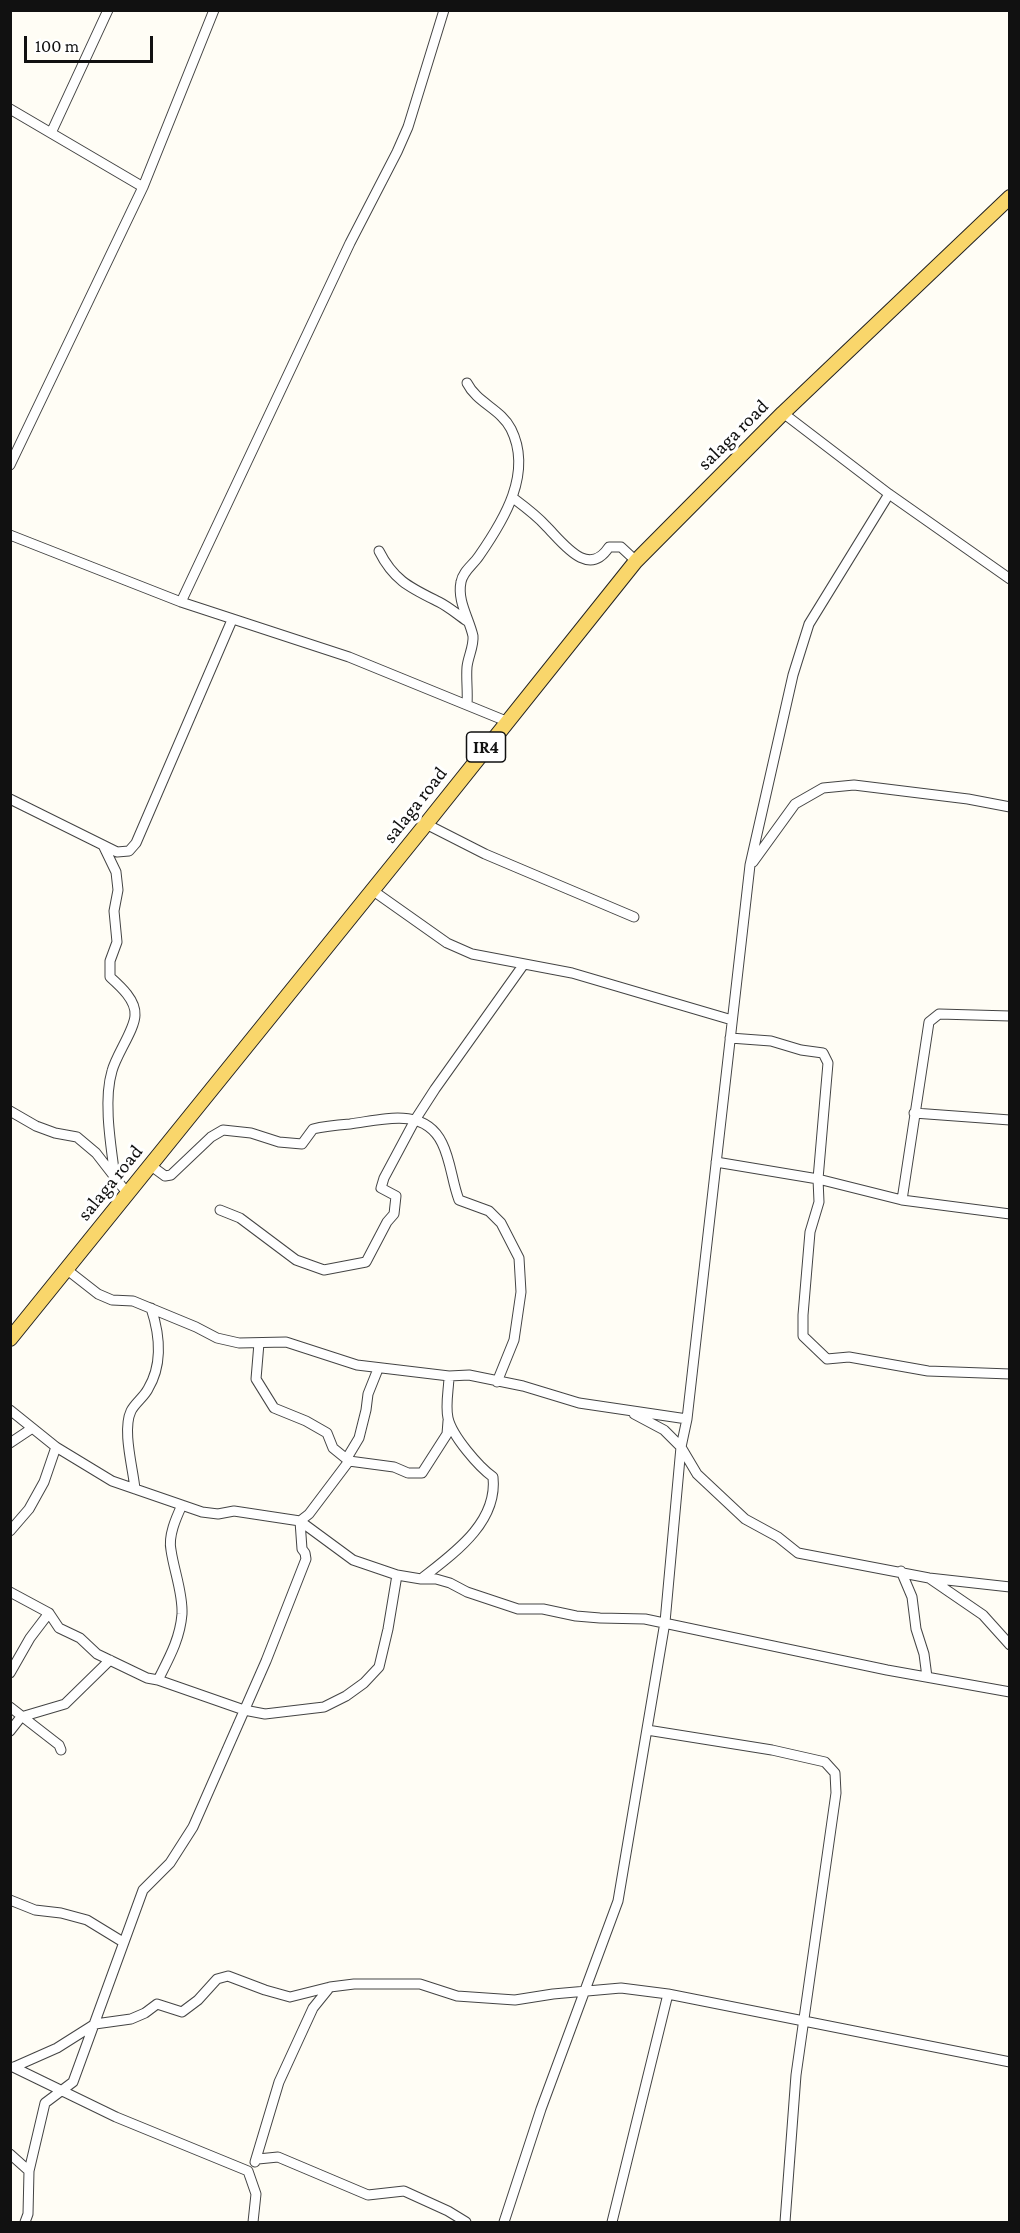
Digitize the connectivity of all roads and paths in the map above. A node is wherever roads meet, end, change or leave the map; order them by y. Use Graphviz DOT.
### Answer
graph roads {
  1 [pos="108,10"];
  2 [pos="214,10"];
  3 [pos="444,10"];
  4 [pos="10,109"];
  5 [pos="51,133"];
  6 [pos="142,187"];
  7 [pos="1010,197"];
  8 [pos="467,383"];
  9 [pos="783,412"];
  10 [pos="10,465"];
  11 [pos="889,494"];
  12 [pos="513,498"];
  13 [pos="10,535"];
  14 [pos="379,551"];
  15 [pos="636,561"];
  16 [pos="1010,579"];
  17 [pos="181,602"];
  18 [pos="232,620"];
  19 [pos="467,621"];
  20 [pos="467,704"];
  21 [pos="506,721"];
  22 [pos="10,799"];
  23 [pos="1010,807"];
  24 [pos="426,824"];
  25 [pos="102,844"];
  26 [pos="750,866"];
  27 [pos="372,891"];
  28 [pos="634,917"];
  29 [pos="524,964"];
  30 [pos="1010,1016"];
  31 [pos="732,1020"];
  32 [pos="730,1038"];
  33 [pos="10,1111"];
  34 [pos="914,1113"];
  35 [pos="415,1120"];
  36 [pos="1010,1120"];
  37 [pos="716,1162"];
  38 [pos="150,1165"];
  39 [pos="115,1177"];
  40 [pos="818,1179"];
  41 [pos="127,1193"];
  42 [pos="902,1200"];
  43 [pos="220,1210"];
  44 [pos="1010,1214"];
  45 [pos="66,1269"];
  46 [pos="151,1308"];
  47 [pos="10,1339"];
  48 [pos="259,1343"];
  49 [pos="378,1369"];
  50 [pos="1010,1374"];
  51 [pos="449,1376"];
  52 [pos="497,1382"];
  53 [pos="10,1410"];
  54 [pos="630,1411"];
  55 [pos="448,1418"];
  56 [pos="687,1419"];
  57 [pos="31,1429"];
  58 [pos="10,1443"];
  59 [pos="56,1447"];
  60 [pos="681,1447"];
  61 [pos="348,1460"];
  62 [pos="135,1489"];
  63 [pos="182,1505"];
  64 [pos="300,1521"];
  65 [pos="10,1531"];
  66 [pos="901,1571"];
  67 [pos="397,1575"];
  68 [pos="929,1578"];
  69 [pos="421,1579"];
  70 [pos="1010,1587"];
  71 [pos="10,1592"];
  72 [pos="49,1613"];
  73 [pos="666,1622"];
  74 [pos="1010,1645"];
  75 [pos="111,1660"];
  76 [pos="10,1673"];
  77 [pos="927,1677"];
  78 [pos="158,1680"];
  79 [pos="1010,1692"];
  80 [pos="10,1707"];
  81 [pos="244,1710"];
  82 [pos="21,1717"];
  83 [pos="647,1730"];
  84 [pos="10,1731"];
  85 [pos="61,1750"];
  86 [pos="10,1900"];
  87 [pos="123,1942"];
  88 [pos="330,1987"];
  89 [pos="584,1990"];
  90 [pos="668,1994"];
  91 [pos="804,2022"];
  92 [pos="95,2024"];
  93 [pos="1010,2062"];
  94 [pos="12,2067"];
  95 [pos="60,2090"];
  96 [pos="10,2154"];
  97 [pos="258,2160"];
  98 [pos="29,2171"];
  99 [pos="248,2171"];
  100 [pos="25,2223"];
  101 [pos="253,2223"];
  102 [pos="466,2223"];
  103 [pos="504,2223"];
  104 [pos="612,2223"];
  105 [pos="785,2223"];
  1 -- 5 [label="street"];
  2 -- 6 [label="street"];
  3 -- 17 [label="street"];
  4 -- 5 [label="street"];
  5 -- 6 [label="street"];
  6 -- 10 [label="street"];
  7 -- 9 [label="main road, salaga road / IR4"];
  8 -- 12 [label="street"];
  9 -- 11 [label="street"];
  9 -- 15 [label="main road, salaga road / IR4"];
  11 -- 16 [label="street"];
  11 -- 26 [label="street"];
  12 -- 15 [label="street"];
  12 -- 19 [label="street"];
  13 -- 17 [label="street"];
  14 -- 19 [label="street"];
  15 -- 21 [label="main road, salaga road / IR4"];
  17 -- 18 [label="street"];
  18 -- 20 [label="street"];
  18 -- 25 [label="street"];
  19 -- 20 [label="street"];
  20 -- 21 [label="street"];
  21 -- 24 [label="main road, salaga road / IR4"];
  22 -- 25 [label="street"];
  23 -- 26 [label="street"];
  24 -- 27 [label="main road, salaga road / IR4"];
  24 -- 28 [label="street"];
  25 -- 39 [label="street"];
  26 -- 31 [label="street"];
  27 -- 29 [label="street"];
  27 -- 38 [label="main road, salaga road / IR4"];
  29 -- 31 [label="street"];
  29 -- 35 [label="street"];
  30 -- 34 [label="street"];
  31 -- 32 [label="street"];
  32 -- 37 [label="street"];
  32 -- 40 [label="street"];
  33 -- 39 [label="street"];
  34 -- 36 [label="street"];
  34 -- 42 [label="street"];
  35 -- 38 [label="street"];
  35 -- 43 [label="street"];
  35 -- 52 [label="street"];
  37 -- 40 [label="street"];
  37 -- 56 [label="street"];
  38 -- 41 [label="main road, salaga road / IR4"];
  39 -- 41 [label="street"];
  40 -- 42 [label="street"];
  40 -- 50 [label="street"];
  41 -- 45 [label="main road, salaga road / IR4"];
  42 -- 44 [label="street"];
  45 -- 46 [label="street"];
  45 -- 47 [label="main road, salaga road / IR4"];
  46 -- 48 [label="street"];
  46 -- 62 [label="street"];
  48 -- 49 [label="street"];
  48 -- 61 [label="street"];
  49 -- 51 [label="street"];
  49 -- 61 [label="street"];
  51 -- 52 [label="street"];
  51 -- 55 [label="street"];
  52 -- 54 [label="street"];
  53 -- 57 [label="street"];
  54 -- 56 [label="street"];
  54 -- 60 [label="street"];
  55 -- 61 [label="street"];
  55 -- 69 [label="street"];
  56 -- 60 [label="street"];
  57 -- 58 [label="street"];
  57 -- 59 [label="street"];
  59 -- 62 [label="street"];
  59 -- 65 [label="street"];
  60 -- 66 [label="street"];
  60 -- 73 [label="street"];
  61 -- 64 [label="street"];
  62 -- 63 [label="street"];
  63 -- 64 [label="street"];
  63 -- 78 [label="street"];
  64 -- 67 [label="street"];
  64 -- 81 [label="street"];
  66 -- 68 [label="street"];
  66 -- 77 [label="street"];
  67 -- 69 [label="street"];
  67 -- 81 [label="street"];
  68 -- 70 [label="street"];
  68 -- 74 [label="street"];
  69 -- 73 [label="street"];
  71 -- 72 [label="street"];
  72 -- 75 [label="street"];
  72 -- 76 [label="street"];
  73 -- 77 [label="street"];
  73 -- 83 [label="street"];
  75 -- 78 [label="street"];
  75 -- 82 [label="street"];
  77 -- 79 [label="street"];
  78 -- 81 [label="street"];
  80 -- 82 [label="street"];
  81 -- 87 [label="street"];
  82 -- 84 [label="street"];
  82 -- 85 [label="street"];
  83 -- 89 [label="street"];
  83 -- 91 [label="street"];
  86 -- 87 [label="street"];
  87 -- 92 [label="street"];
  88 -- 89 [label="street"];
  88 -- 92 [label="street"];
  88 -- 97 [label="street"];
  89 -- 90 [label="street"];
  89 -- 103 [label="street"];
  90 -- 91 [label="street"];
  90 -- 104 [label="street"];
  91 -- 93 [label="street"];
  91 -- 105 [label="street"];
  92 -- 94 [label="street"];
  92 -- 95 [label="street"];
  94 -- 95 [label="street"];
  95 -- 98 [label="street"];
  95 -- 99 [label="street"];
  96 -- 98 [label="street"];
  97 -- 99 [label="street"];
  97 -- 102 [label="street"];
  98 -- 100 [label="street"];
  99 -- 101 [label="street"];
}
